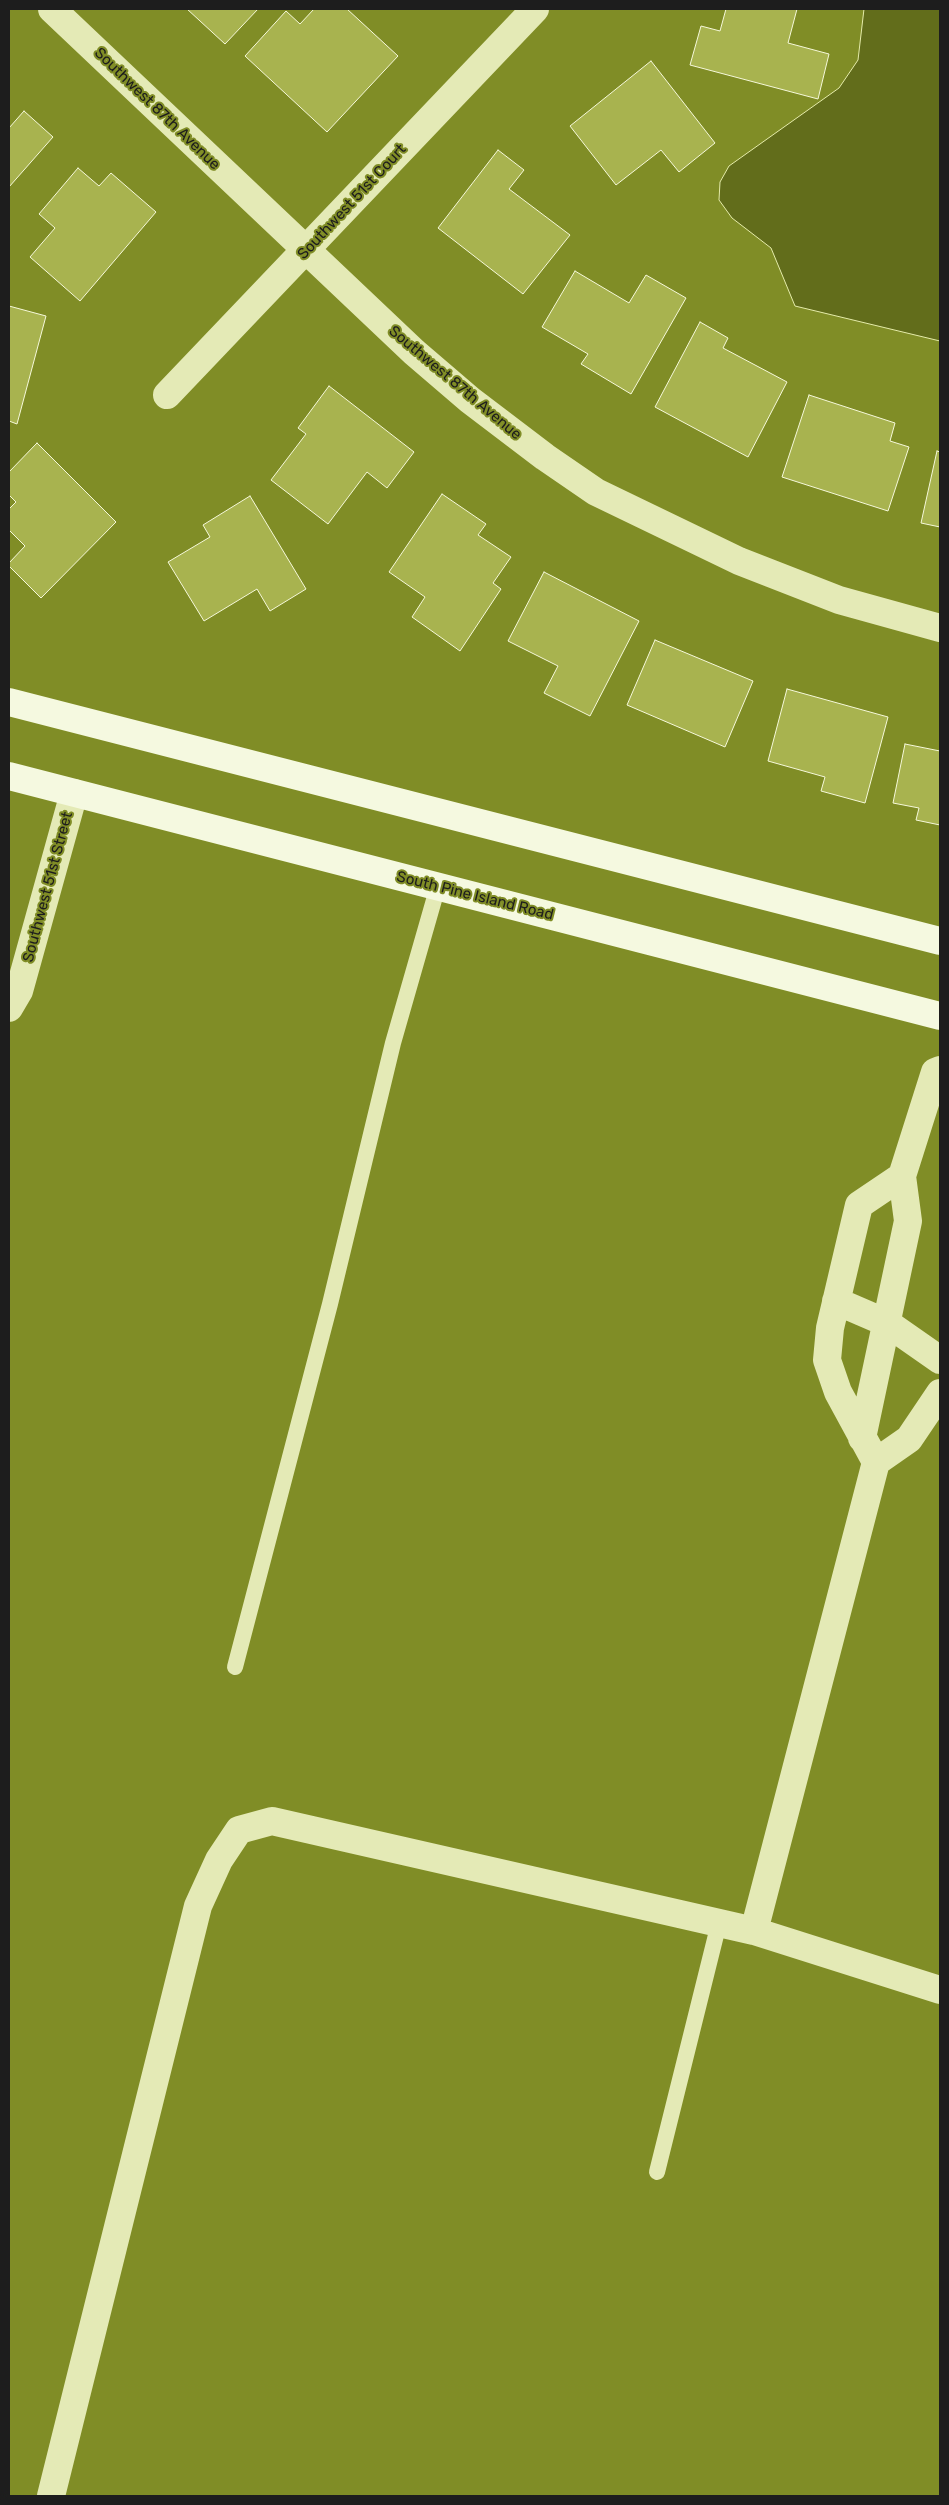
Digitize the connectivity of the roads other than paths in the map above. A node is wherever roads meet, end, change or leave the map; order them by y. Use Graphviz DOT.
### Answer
graph roads {
  1 [pos="52,9"];
  2 [pos="535,9"];
  3 [pos="306,251"];
  4 [pos="167,395"];
  5 [pos="940,628"];
  6 [pos="9,702"];
  7 [pos="9,776"];
  8 [pos="74,792"];
  9 [pos="438,886"];
  10 [pos="940,941"];
  11 [pos="9,1008"];
  12 [pos="940,1016"];
  13 [pos="940,1070"];
  14 [pos="902,1176"];
  15 [pos="836,1301"];
  16 [pos="887,1323"];
  17 [pos="940,1360"];
  18 [pos="940,1393"];
  19 [pos="862,1438"];
  20 [pos="876,1462"];
  21 [pos="235,1668"];
  22 [pos="719,1923"];
  23 [pos="754,1931"];
  24 [pos="940,1990"];
  25 [pos="656,2172"];
  26 [pos="51,2496"];
  1 -- 3 [label="street, Southwest 87th Avenue"];
  2 -- 3 [label="street, Southwest 51st Court"];
  3 -- 4 [label="street, Southwest 51st Court"];
  3 -- 5 [label="street, Southwest 87th Avenue"];
  6 -- 10 [label="main road"];
  7 -- 8 [label="main road, South Pine Island Road"];
  8 -- 9 [label="main road, South Pine Island Road"];
  8 -- 11 [label="street, Southwest 51st Street"];
  9 -- 12 [label="main road, South Pine Island Road"];
  9 -- 21 [label="lane"];
  13 -- 14 [label="street"];
  14 -- 15 [label="street"];
  14 -- 16 [label="street"];
  15 -- 16 [label="street"];
  15 -- 19 [label="street"];
  16 -- 17 [label="street"];
  16 -- 19 [label="street"];
  18 -- 20 [label="street"];
  19 -- 20 [label="street"];
  20 -- 23 [label="street"];
  22 -- 23 [label="street"];
  22 -- 25 [label="lane"];
  22 -- 26 [label="street"];
  23 -- 24 [label="street"];
}
